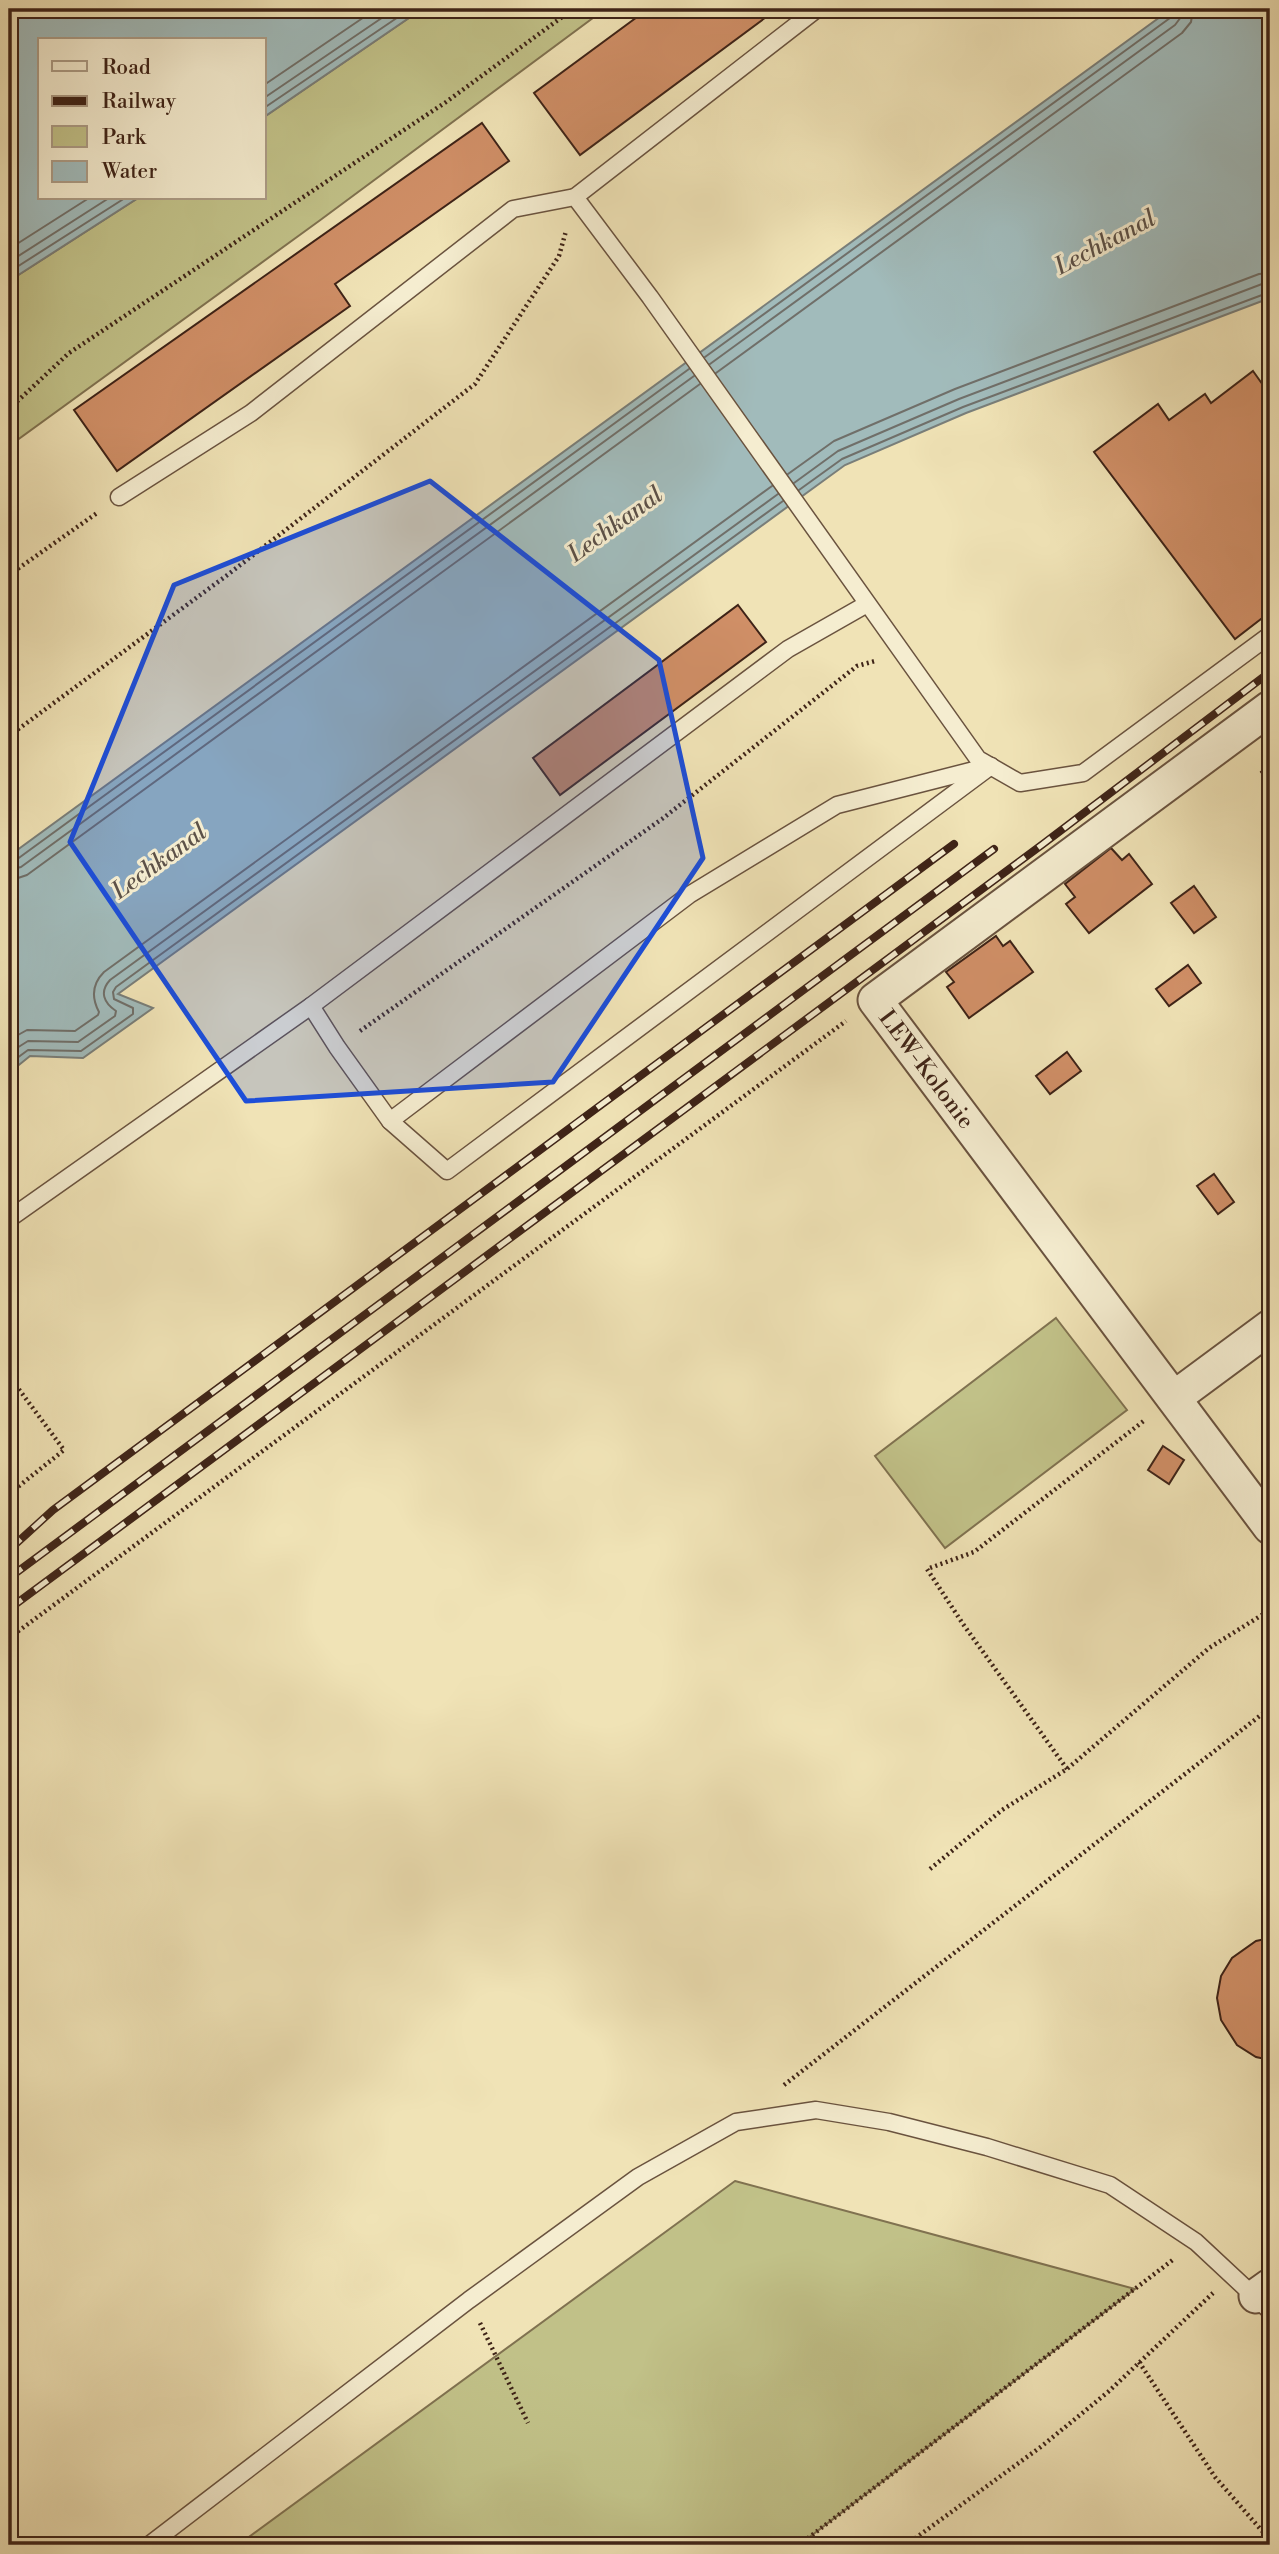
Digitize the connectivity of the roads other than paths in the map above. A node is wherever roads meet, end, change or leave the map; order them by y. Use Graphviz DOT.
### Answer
graph roads {
  1 [pos="817,9"];
  2 [pos="575,197"];
  3 [pos="119,497"];
  4 [pos="867,604"];
  5 [pos="1270,635"];
  6 [pos="1270,708"];
  7 [pos="991,766"];
  8 [pos="311,1006"];
  9 [pos="390,1121"];
  10 [pos="9,1219"];
  11 [pos="1270,1326"];
  12 [pos="1174,1398"];
  13 [pos="1270,1527"];
  14 [pos="1257,2292"];
  15 [pos="149,2545"];
  1 -- 2 [label="lane"];
  2 -- 3 [label="lane"];
  2 -- 4 [label="lane"];
  4 -- 7 [label="lane"];
  4 -- 8 [label="lane"];
  5 -- 7 [label="lane"];
  6 -- 12 [label="street, LEW-Kolonie"];
  7 -- 9 [label="lane"];
  7 -- 9 [label="lane"];
  8 -- 9 [label="lane"];
  8 -- 10 [label="lane"];
  11 -- 12 [label="street"];
  12 -- 13 [label="street, LEW-Kolonie"];
  14 -- 15 [label="lane"];
}
